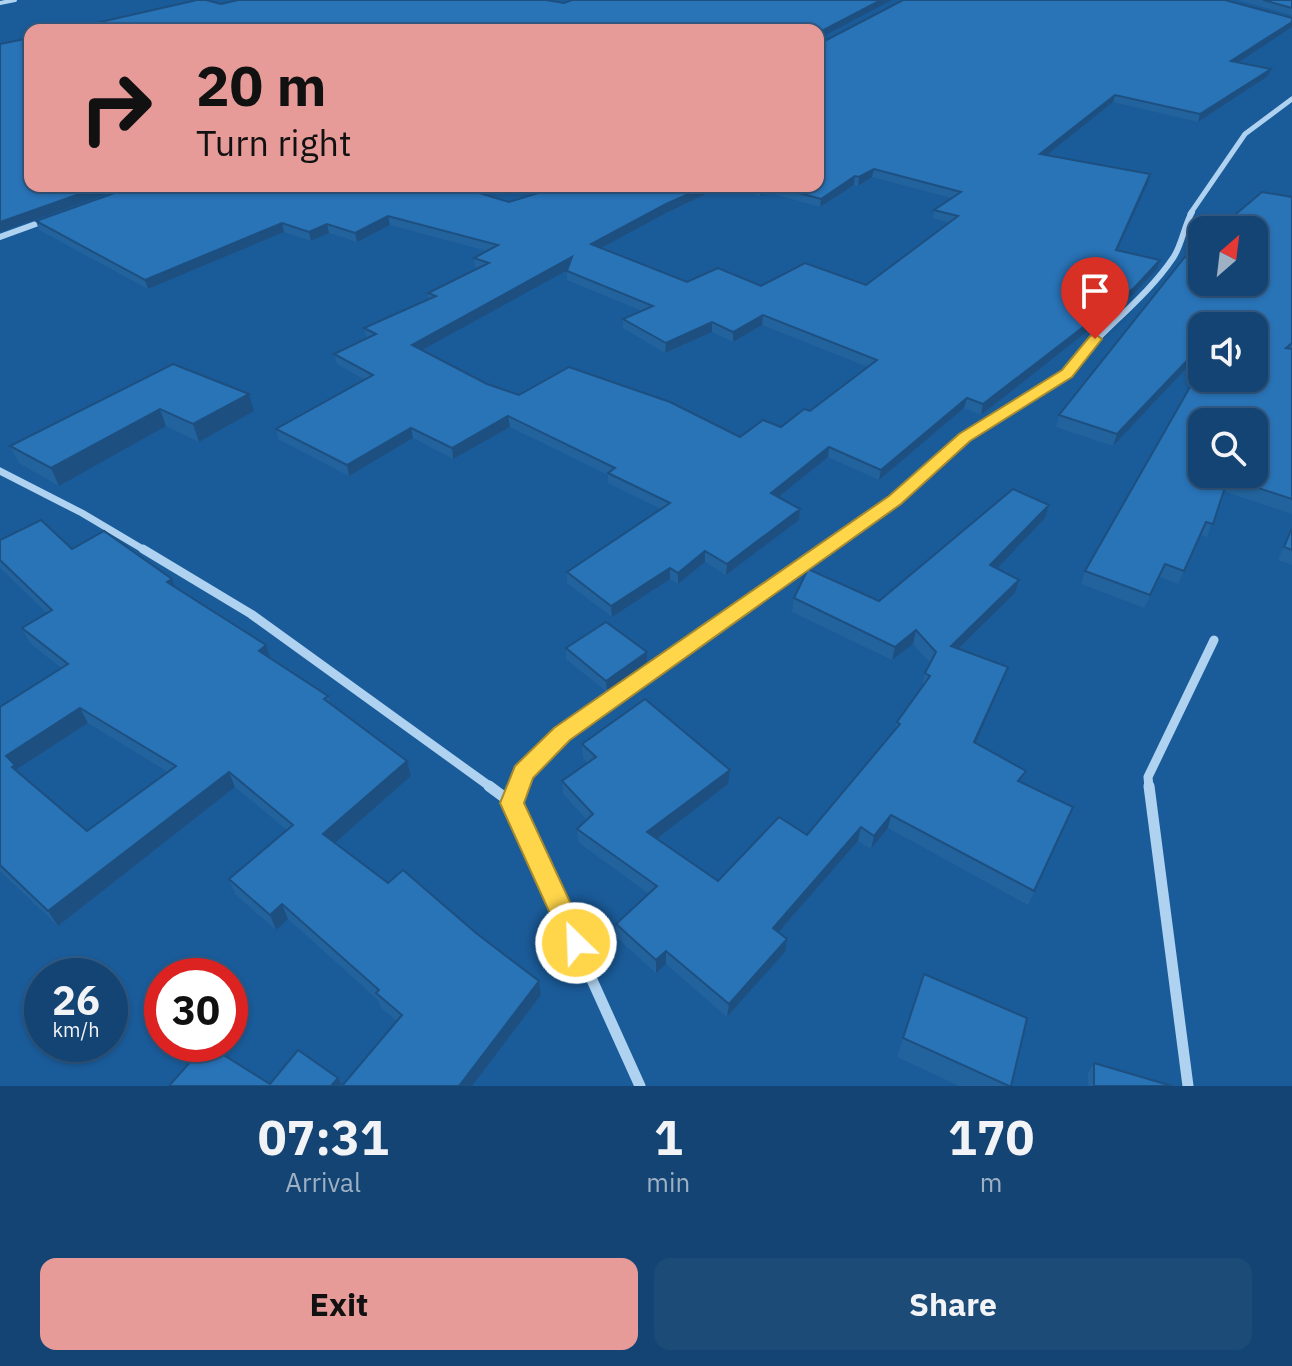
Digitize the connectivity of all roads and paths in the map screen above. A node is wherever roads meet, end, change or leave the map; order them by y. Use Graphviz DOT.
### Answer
graph roads {
  1 [pos="15,0"];
  2 [pos="0,3"];
  3 [pos="1292,99"];
  4 [pos="54,218"];
  5 [pos="0,237"];
  6 [pos="0,471"];
  7 [pos="1214,640"];
  8 [pos="512,803"];
  9 [pos="640,1086"];
  10 [pos="1188,1086"];
  1 -- 2 [label="street"];
  3 -- 8 [label="street"];
  4 -- 5 [label="street"];
  6 -- 8 [label="street"];
  7 -- 10 [label="street"];
  8 -- 9 [label="street"];
}
